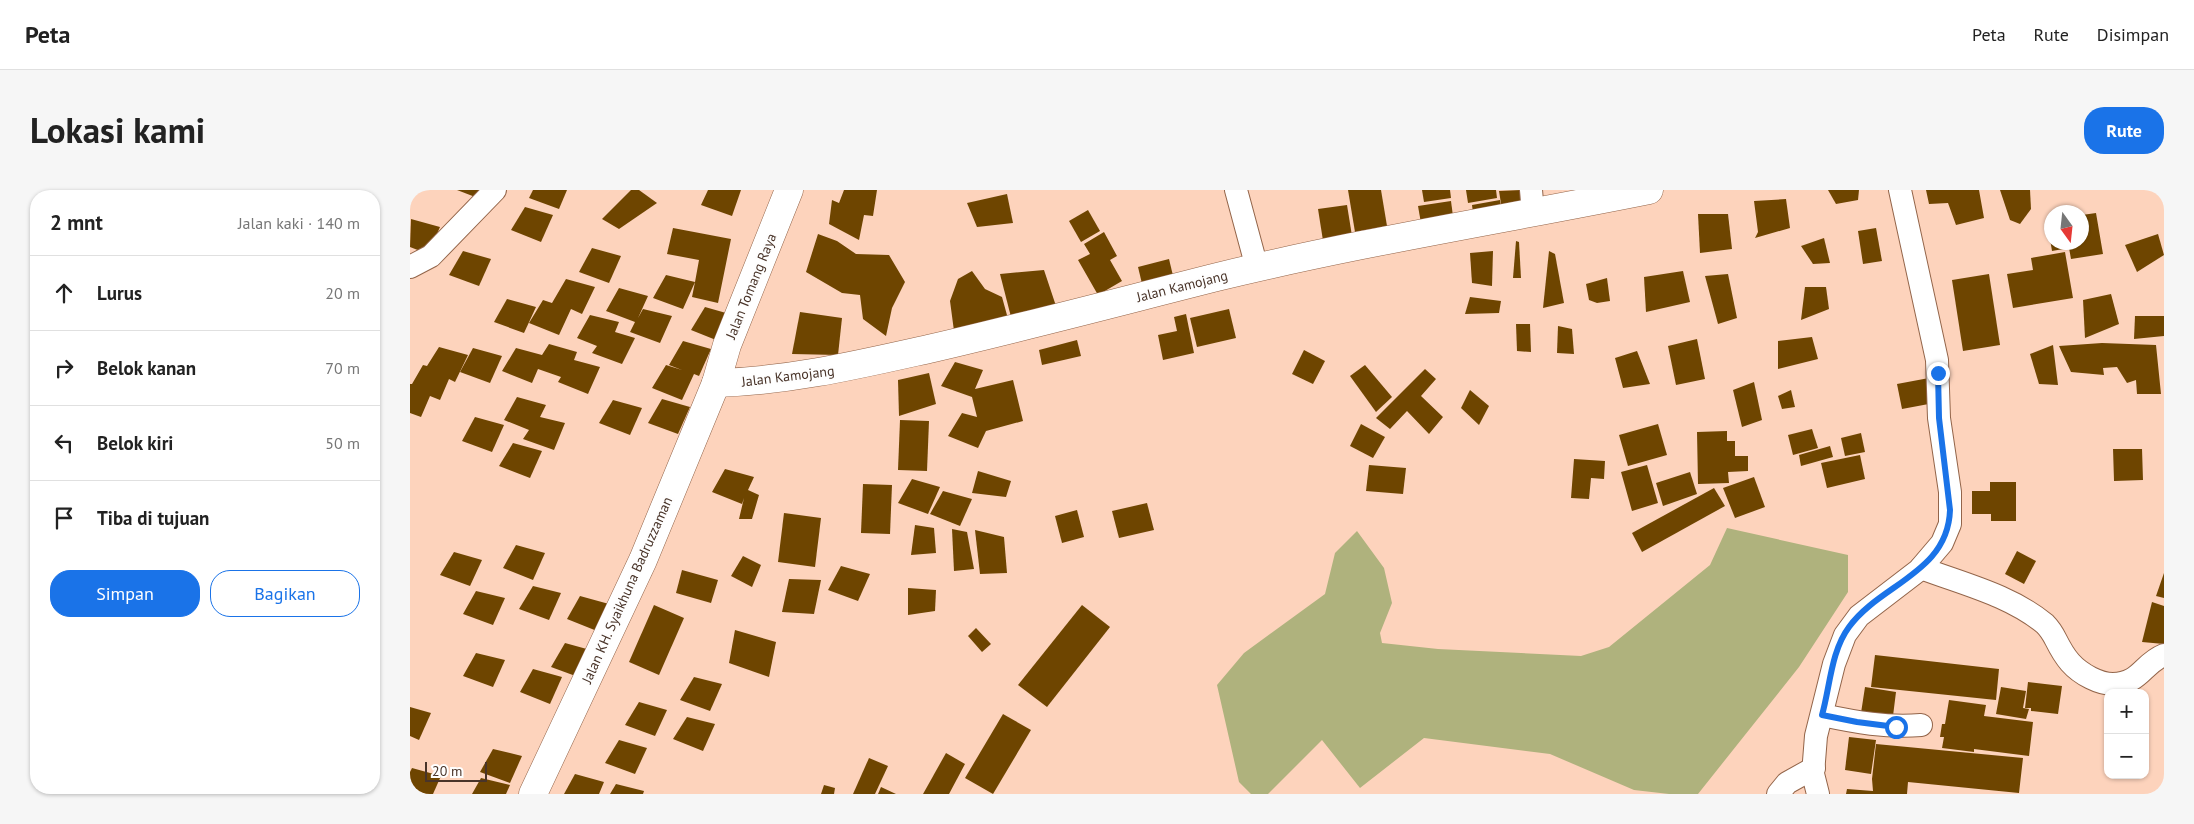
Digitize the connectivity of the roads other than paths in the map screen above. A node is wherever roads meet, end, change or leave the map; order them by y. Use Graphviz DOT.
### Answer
graph roads {
  1 [pos="495,190"];
  2 [pos="789,190"];
  3 [pos="1236,190"];
  4 [pos="1649,190"];
  5 [pos="1900,190"];
  6 [pos="1532,201"];
  7 [pos="410,267"];
  8 [pos="1257,268"];
  9 [pos="716,383"];
  10 [pos="1921,568"];
  11 [pos="2164,655"];
  12 [pos="1822,715"];
  13 [pos="1921,726"];
  14 [pos="1814,768"];
  15 [pos="533,794"];
  16 [pos="1778,794"];
  17 [pos="1818,794"];
  1 -- 7 [label="street"];
  2 -- 9 [label="main road, Jalan Tomang Raya"];
  3 -- 8 [label="street"];
  4 -- 6 [label="main road, Jalan Kamojang"];
  5 -- 10 [label="street"];
  6 -- 8 [label="main road, Jalan Kamojang"];
  8 -- 9 [label="main road, Jalan Kamojang"];
  9 -- 15 [label="main road, Jalan KH. Syaikhuna Badruzzaman"];
  10 -- 11 [label="street"];
  10 -- 12 [label="street"];
  12 -- 13 [label="street"];
  12 -- 14 [label="street"];
  14 -- 16 [label="street"];
  14 -- 17 [label="street"];
}
